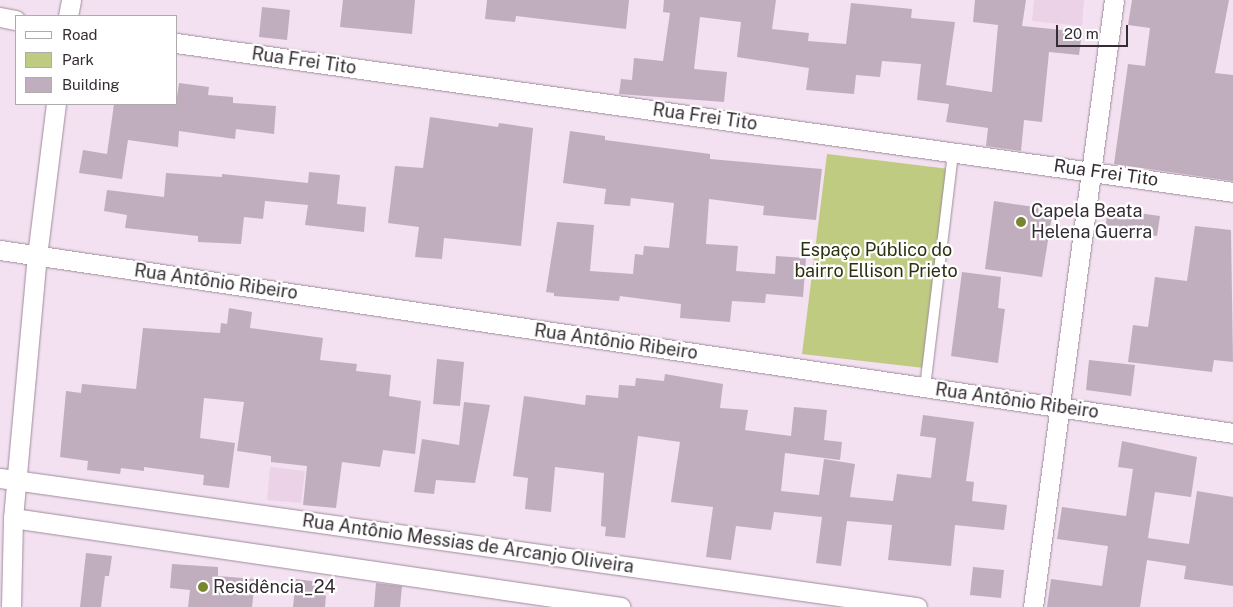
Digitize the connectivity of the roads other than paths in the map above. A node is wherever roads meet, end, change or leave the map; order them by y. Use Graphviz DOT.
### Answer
graph roads {
  1 [pos="71,0"];
  2 [pos="1114,0"];
  3 [pos="68,15"];
  4 [pos="0,17"];
  5 [pos="15,20"];
  6 [pos="178,43"];
  7 [pos="56,105"];
  8 [pos="953,152"];
  9 [pos="1092,171"];
  10 [pos="1233,192"];
  11 [pos="0,250"];
  12 [pos="37,256"];
  13 [pos="926,388"];
  14 [pos="1061,408"];
  15 [pos="1233,433"];
  16 [pos="9,480"];
  17 [pos="13,518"];
  18 [pos="11,607"];
  19 [pos="621,607"];
  20 [pos="917,607"];
  21 [pos="1032,607"];
  1 -- 3 [label="street"];
  2 -- 9 [label="street"];
  4 -- 5 [label="street"];
  6 -- 8 [label="street, Rua Frei Tito"];
  7 -- 12 [label="street"];
  8 -- 9 [label="street, Rua Frei Tito"];
  8 -- 13 [label="lane"];
  9 -- 10 [label="street, Rua Frei Tito"];
  9 -- 14 [label="street"];
  11 -- 12 [label="street, Rua Antônio Ribeiro"];
  12 -- 13 [label="street, Rua Antônio Ribeiro"];
  12 -- 16 [label="street"];
  13 -- 14 [label="street, Rua Antônio Ribeiro"];
  14 -- 15 [label="street, Rua Antônio Ribeiro"];
  14 -- 21 [label="street"];
  16 -- 17 [label="street"];
  16 -- 20 [label="street, Rua Antônio Messias de Arcanjo Oliveira"];
  17 -- 18 [label="street"];
  17 -- 19 [label="street"];
}
